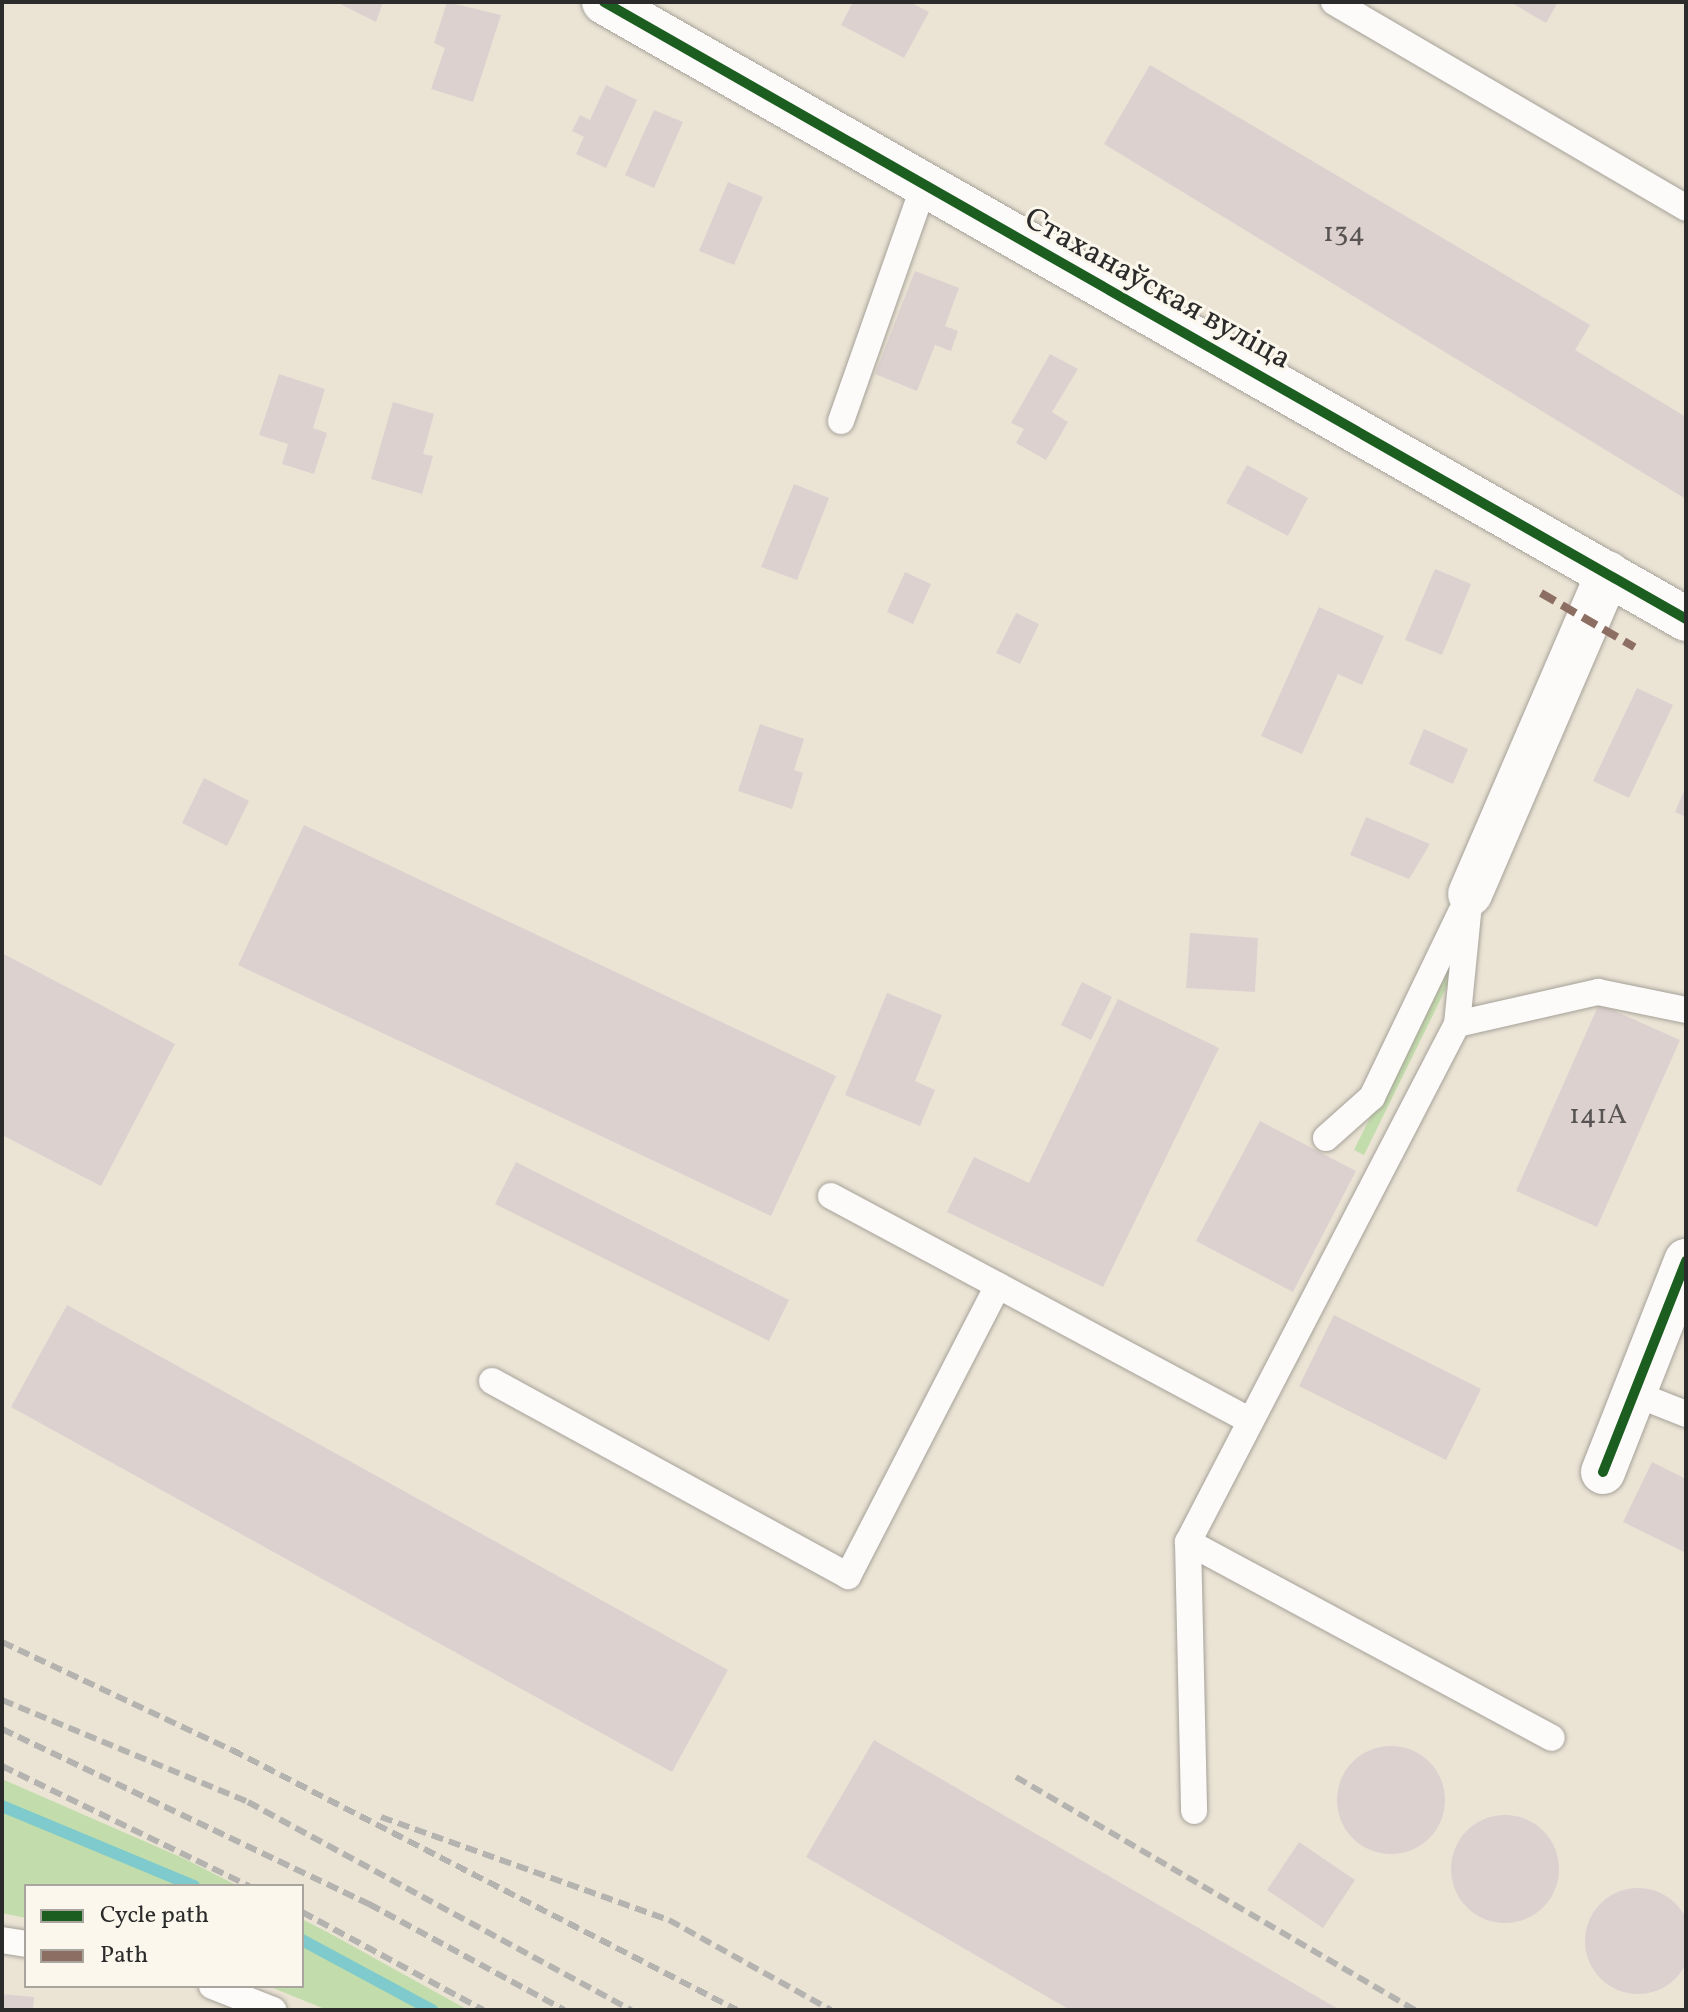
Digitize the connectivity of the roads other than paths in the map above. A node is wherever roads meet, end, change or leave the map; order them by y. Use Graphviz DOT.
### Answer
graph roads {
  1 [pos="604,2"];
  2 [pos="1334,2"];
  3 [pos="923,188"];
  4 [pos="1686,208"];
  5 [pos="841,421"];
  6 [pos="1608,573"];
  7 [pos="1686,619"];
  8 [pos="1470,894"];
  9 [pos="1686,1010"];
  10 [pos="1457,1024"];
  11 [pos="1326,1138"];
  12 [pos="831,1196"];
  13 [pos="1686,1261"];
  14 [pos="998,1285"];
  15 [pos="492,1381"];
  16 [pos="1633,1393"];
  17 [pos="1686,1414"];
  18 [pos="1251,1421"];
  19 [pos="1603,1472"];
  20 [pos="1188,1542"];
  21 [pos="1552,1738"];
  22 [pos="1194,1811"];
  23 [pos="2,1940"];
  24 [pos="24,1944"];
  25 [pos="217,1988"];
  26 [pos="273,2010"];
  1 -- 3 [label="street, Стаханаўская вуліца"];
  2 -- 4 [label="lane"];
  3 -- 5 [label="lane"];
  3 -- 6 [label="street, Стаханаўская вуліца"];
  6 -- 7 [label="street, Стаханаўская вуліца"];
  6 -- 8 [label="street"];
  8 -- 10 [label="lane"];
  8 -- 11 [label="lane"];
  9 -- 10 [label="lane"];
  10 -- 18 [label="lane"];
  12 -- 14 [label="lane"];
  13 -- 16 [label="street"];
  14 -- 15 [label="lane"];
  14 -- 18 [label="lane"];
  16 -- 17 [label="lane"];
  16 -- 19 [label="street"];
  18 -- 20 [label="lane"];
  20 -- 21 [label="lane"];
  20 -- 22 [label="lane"];
  23 -- 24 [label="lane"];
  25 -- 26 [label="lane"];
}
